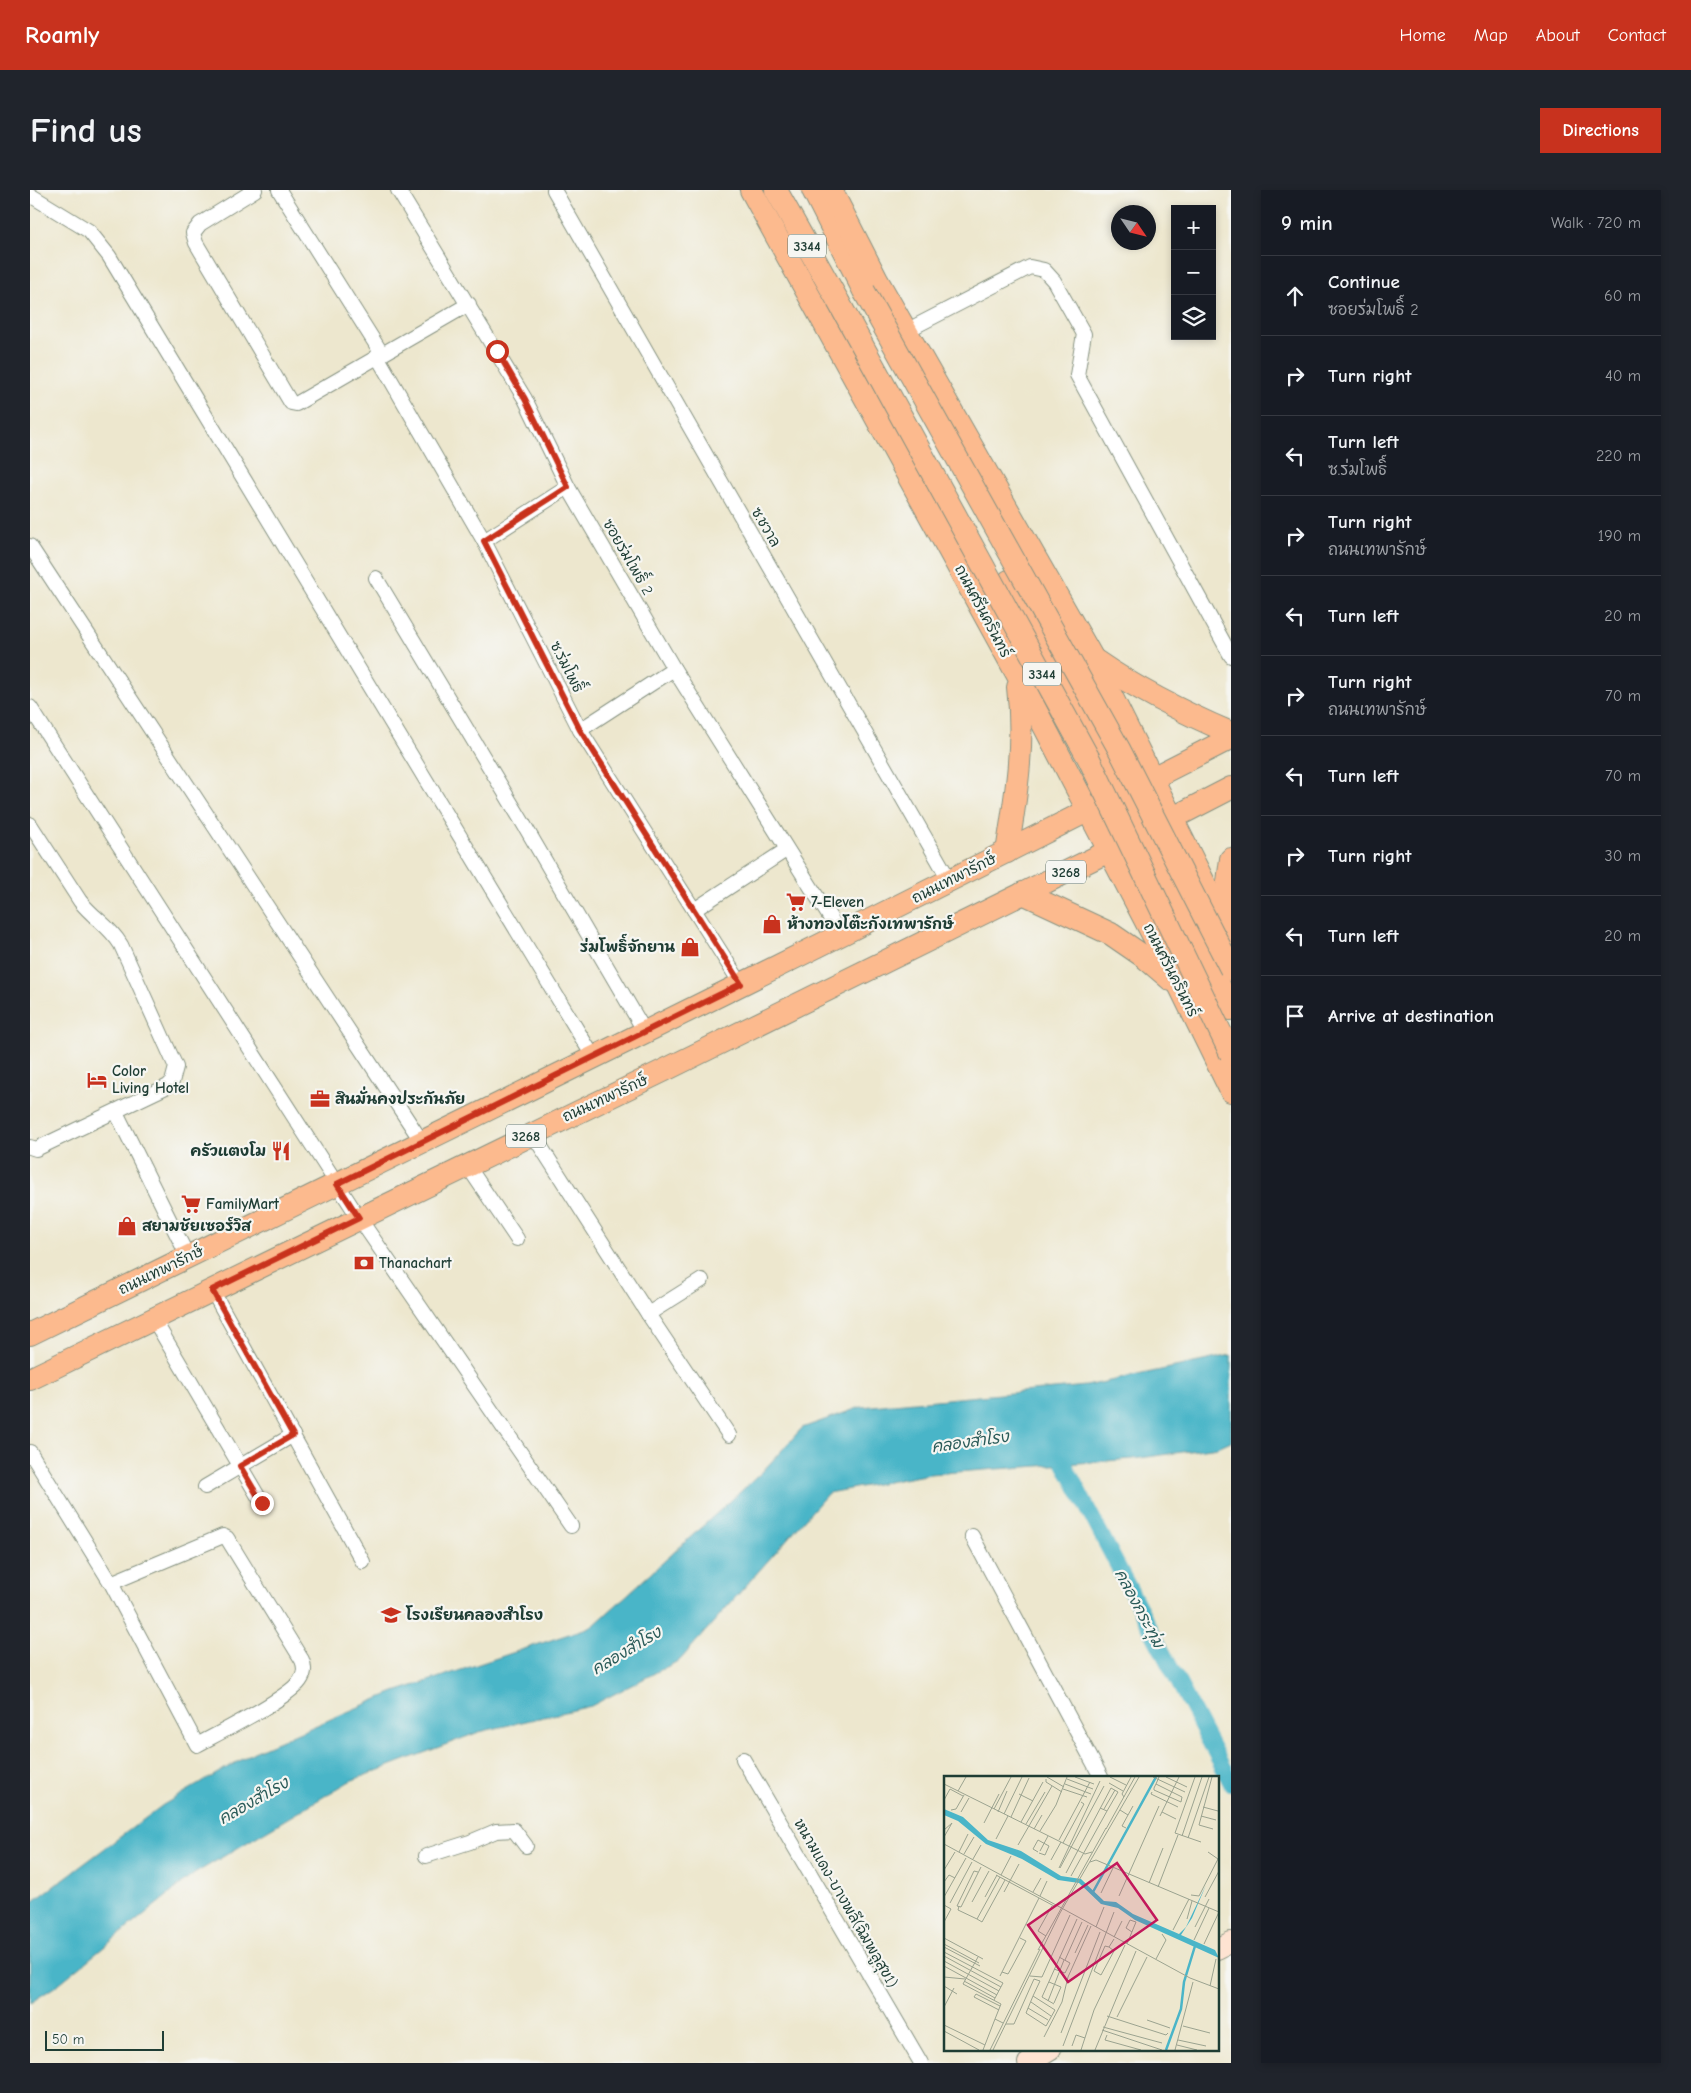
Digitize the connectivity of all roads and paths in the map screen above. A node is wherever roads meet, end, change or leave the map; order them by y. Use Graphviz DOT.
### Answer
graph roads {
  1 [pos="255,190"];
  2 [pos="279,190"];
  3 [pos="398,190"];
  4 [pos="554,190"];
  5 [pos="751,190"];
  6 [pos="776,190"];
  7 [pos="813,190"];
  8 [pos="831,190"];
  9 [pos="30,195"];
  10 [pos="469,304"];
  11 [pos="906,331"];
  12 [pos="379,355"];
  13 [pos="568,487"];
  14 [pos="1024,538"];
  15 [pos="484,541"];
  16 [pos="30,546"];
  17 [pos="964,574"];
  18 [pos="376,578"];
  19 [pos="1009,581"];
  20 [pos="1231,656"];
  21 [pos="1094,659"];
  22 [pos="674,669"];
  23 [pos="1017,674"];
  24 [pos="30,707"];
  25 [pos="580,730"];
  26 [pos="1231,733"];
  27 [pos="1231,738"];
  28 [pos="1154,778"];
  29 [pos="1231,788"];
  30 [pos="1123,793"];
  31 [pos="1089,812"];
  32 [pos="1173,818"];
  33 [pos="30,824"];
  34 [pos="1144,834"];
  35 [pos="786,850"];
  36 [pos="1109,851"];
  37 [pos="1007,852"];
  38 [pos="1231,859"];
  39 [pos="950,881"];
  40 [pos="1022,893"];
  41 [pos="694,910"];
  42 [pos="1229,934"];
  43 [pos="841,935"];
  44 [pos="1231,969"];
  45 [pos="741,984"];
  46 [pos="1181,989"];
  47 [pos="1231,1009"];
  48 [pos="1231,1014"];
  49 [pos="645,1032"];
  50 [pos="1223,1056"];
  51 [pos="594,1058"];
  52 [pos="1231,1091"];
  53 [pos="116,1112"];
  54 [pos="532,1133"];
  55 [pos="422,1142"];
  56 [pos="30,1146"];
  57 [pos="467,1165"];
  58 [pos="337,1184"];
  59 [pos="359,1218"];
  60 [pos="517,1238"];
  61 [pos="188,1257"];
  62 [pos="702,1280"];
  63 [pos="212,1290"];
  64 [pos="648,1314"];
  65 [pos="153,1318"];
  66 [pos="30,1334"];
  67 [pos="30,1379"];
  68 [pos="293,1435"];
  69 [pos="729,1435"];
  70 [pos="30,1452"];
  71 [pos="240,1466"];
  72 [pos="205,1487"];
  73 [pos="262,1503"];
  74 [pos="571,1526"];
  75 [pos="972,1536"];
  76 [pos="363,1562"];
  77 [pos="111,1583"];
  78 [pos="743,1759"];
  79 [pos="1100,1776"];
  80 [pos="526,1846"];
  81 [pos="426,1856"];
  82 [pos="1231,1942"];
  83 [pos="1218,1949"];
  84 [pos="1049,2050"];
  85 [pos="921,2063"];
  86 [pos="1028,2063"];
  1 -- 12 [label="street"];
  2 -- 12 [label="street, ซ.ร่มโพธิ์"];
  3 -- 10 [label="street, ซอยร่มโพธิ์ 2"];
  4 -- 39 [label="street, ซ.ชวาล"];
  5 -- 17 [label="main road, ถนนศรีนครินทร์ / 3344"];
  6 -- 50 [label="main road, ถนนศรีนครินทร์ / 3344, bridge"];
  7 -- 44 [label="main road, 3344, bridge"];
  8 -- 11 [label="main road"];
  9 -- 51 [label="street"];
  10 -- 12 [label="street"];
  10 -- 13 [label="street, ซอยร่มโพธิ์ 2"];
  11 -- 14 [label="main road"];
  11 -- 20 [label="street"];
  12 -- 15 [label="street, ซ.ร่มโพธิ์"];
  13 -- 15 [label="street"];
  13 -- 22 [label="street, ซอยร่มโพธิ์ 2"];
  14 -- 19 [label="main road"];
  14 -- 21 [label="main road"];
  15 -- 25 [label="street, ซ.ร่มโพธิ์"];
  16 -- 55 [label="street"];
  17 -- 19 [label="main road"];
  17 -- 23 [label="main road, ถนนศรีนครินทร์ / 3344"];
  18 -- 49 [label="street"];
  19 -- 30 [label="main road"];
  21 -- 26 [label="main road"];
  21 -- 28 [label="main road"];
  22 -- 25 [label="street"];
  22 -- 35 [label="street, ซอยร่มโพธิ์ 2"];
  23 -- 31 [label="main road, ถนนศรีนครินทร์ / 3344"];
  23 -- 37 [label="main road"];
  24 -- 58 [label="street"];
  25 -- 41 [label="street, ซ.ร่มโพธิ์"];
  27 -- 28 [label="main road, ถนนเทพารักษ์ / 3268"];
  28 -- 30 [label="main road, ถนนเทพารักษ์ / 3268"];
  28 -- 32 [label="main road"];
  29 -- 32 [label="main road, ถนนเทพารักษ์ / 3268"];
  30 -- 31 [label="main road, ถนนเทพารักษ์ / 3268"];
  30 -- 34 [label="main road"];
  31 -- 36 [label="main road, ถนนศรีนครินทร์ / 3344"];
  31 -- 37 [label="main road, ถนนเทพารักษ์ / 3268"];
  32 -- 34 [label="main road, ถนนเทพารักษ์ / 3268"];
  32 -- 42 [label="main road"];
  33 -- 53 [label="street"];
  34 -- 36 [label="main road, ถนนเทพารักษ์ / 3268"];
  34 -- 47 [label="main road"];
  35 -- 41 [label="street"];
  35 -- 43 [label="street, ซอยร่มโพธิ์ 2"];
  36 -- 40 [label="main road, ถนนเทพารักษ์ / 3268"];
  36 -- 46 [label="main road, ถนนศรีนครินทร์ / 3344"];
  37 -- 39 [label="main road, ถนนเทพารักษ์ / 3268"];
  38 -- 42 [label="main road"];
  39 -- 43 [label="main road, ถนนเทพารักษ์ / 3268"];
  40 -- 46 [label="main road"];
  40 -- 54 [label="main road, ถนนเทพารักษ์ / 3268"];
  41 -- 45 [label="street, ซ.ร่มโพธิ์"];
  43 -- 45 [label="main road, ถนนเทพารักษ์ / 3268"];
  45 -- 49 [label="main road, ถนนเทพารักษ์ / 3268"];
  46 -- 50 [label="main road, ถนนศรีนครินทร์ / 3344"];
  48 -- 50 [label="main road"];
  49 -- 51 [label="main road, ถนนเทพารักษ์ / 3268"];
  50 -- 52 [label="main road, ถนนศรีนครินทร์ / 3344"];
  51 -- 55 [label="main road, ถนนเทพารักษ์ / 3268"];
  53 -- 56 [label="street"];
  53 -- 61 [label="street"];
  54 -- 57 [label="main road, ถนนเทพารักษ์ / 3268"];
  54 -- 64 [label="street"];
  55 -- 58 [label="main road, ถนนเทพารักษ์ / 3268"];
  57 -- 59 [label="main road, ถนนเทพารักษ์ / 3268"];
  57 -- 60 [label="street"];
  58 -- 59 [label="street"];
  58 -- 61 [label="main road, ถนนเทพารักษ์ / 3268"];
  59 -- 63 [label="main road, ถนนเทพารักษ์ / 3268"];
  59 -- 74 [label="street"];
  61 -- 66 [label="main road, ถนนเทพารักษ์ / 3268"];
  62 -- 64 [label="street"];
  63 -- 65 [label="main road, ถนนเทพารักษ์ / 3268"];
  63 -- 68 [label="street"];
  64 -- 69 [label="street"];
  65 -- 67 [label="main road, ถนนเทพารักษ์ / 3268"];
  65 -- 71 [label="street"];
  68 -- 71 [label="street"];
  68 -- 76 [label="street"];
  70 -- 77 [label="street"];
  71 -- 72 [label="street"];
  71 -- 73 [label="street"];
  75 -- 79 [label="street"];
  77 -- 77 [label="street"];
  78 -- 85 [label="street, หนามแดง-บางพลี(ฉิมพลูสุข1)"];
  80 -- 81 [label="street"];
  82 -- 83 [label="main road"];
  84 -- 86 [label="main road"];
}
